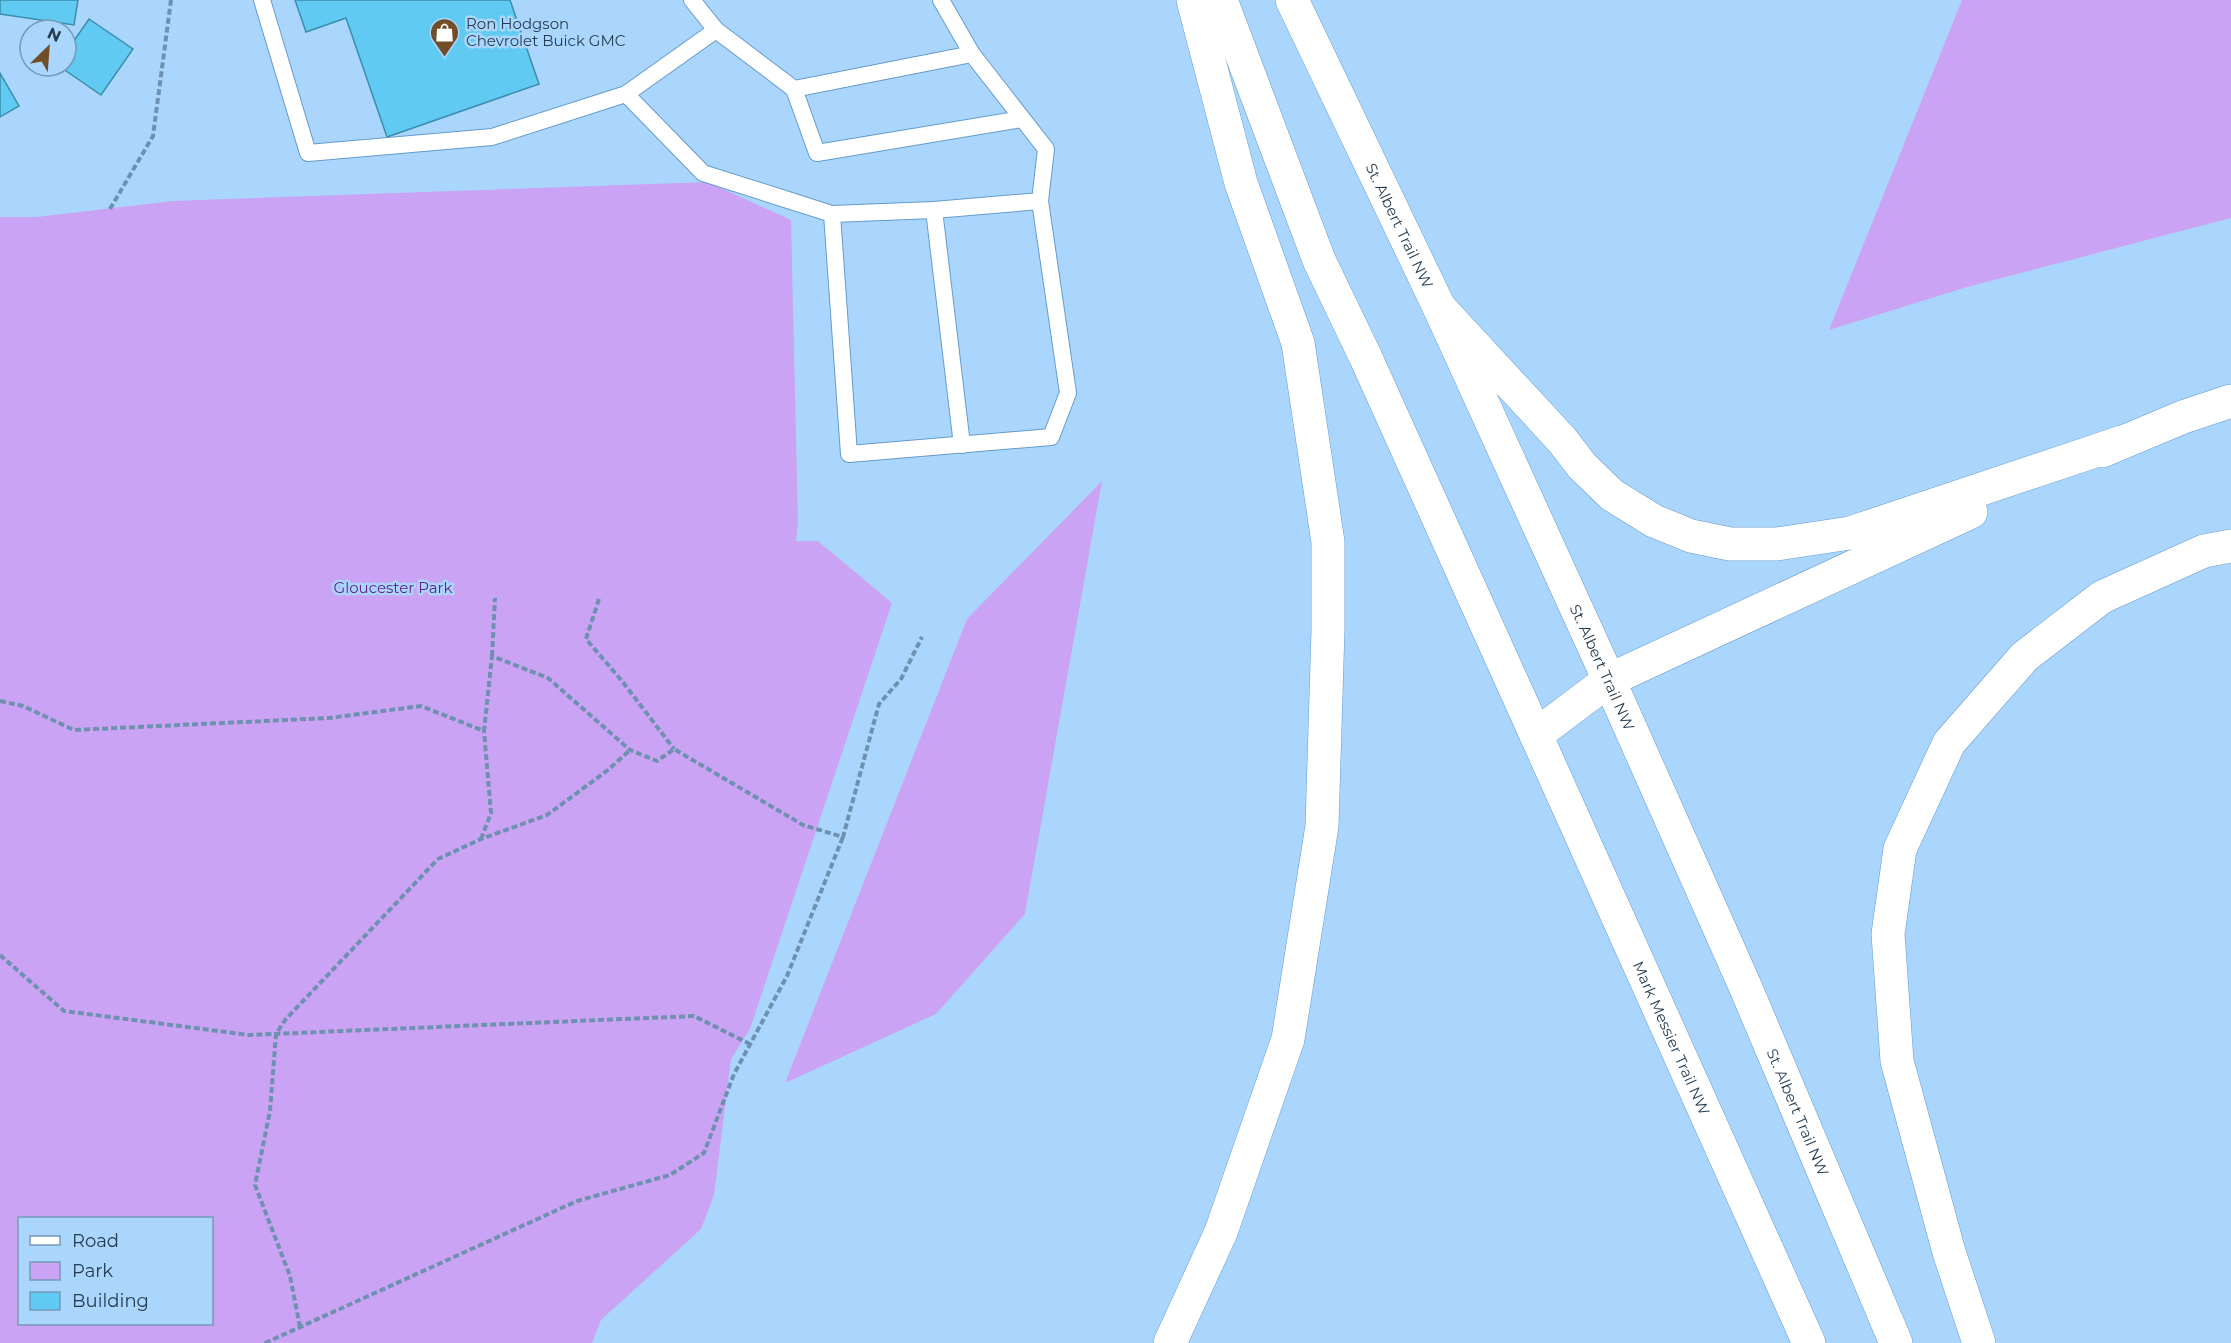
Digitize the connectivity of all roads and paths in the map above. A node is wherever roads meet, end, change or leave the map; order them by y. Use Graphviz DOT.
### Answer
graph roads {
  1 [pos="171,0"];
  2 [pos="262,0"];
  3 [pos="692,0"];
  4 [pos="941,0"];
  5 [pos="1292,0"];
  6 [pos="1212,1"];
  7 [pos="716,30"];
  8 [pos="972,54"];
  9 [pos="794,89"];
  10 [pos="626,94"];
  11 [pos="1022,118"];
  12 [pos="1040,201"];
  13 [pos="110,209"];
  14 [pos="934,210"];
  15 [pos="831,213"];
  16 [pos="1439,307"];
  17 [pos="2231,401"];
  18 [pos="2122,442"];
  19 [pos="962,445"];
  20 [pos="2231,546"];
  21 [pos="495,598"];
  22 [pos="599,600"];
  23 [pos="922,637"];
  24 [pos="492,656"];
  25 [pos="1609,680"];
  26 [pos="0,701"];
  27 [pos="484,731"];
  28 [pos="1536,735"];
  29 [pos="674,749"];
  30 [pos="630,750"];
  31 [pos="843,837"];
  32 [pos="481,839"];
  33 [pos="0,955"];
  34 [pos="276,1034"];
  35 [pos="750,1044"];
  36 [pos="300,1327"];
  37 [pos="265,1343"];
  38 [pos="1170,1343"];
  39 [pos="1809,1343"];
  40 [pos="1896,1343"];
  41 [pos="1978,1343"];
  1 -- 13 [label="path"];
  2 -- 10 [label="lane"];
  3 -- 7 [label="lane"];
  4 -- 8 [label="lane"];
  5 -- 16 [label="main road, St. Albert Trail NW"];
  6 -- 28 [label="main road"];
  6 -- 38 [label="main road"];
  7 -- 9 [label="lane"];
  7 -- 10 [label="lane"];
  8 -- 9 [label="lane"];
  8 -- 11 [label="lane"];
  9 -- 11 [label="lane"];
  10 -- 15 [label="lane"];
  11 -- 12 [label="lane"];
  12 -- 14 [label="lane"];
  12 -- 19 [label="lane"];
  14 -- 15 [label="lane"];
  14 -- 19 [label="lane"];
  15 -- 19 [label="lane"];
  16 -- 18 [label="main road"];
  16 -- 25 [label="main road, St. Albert Trail NW"];
  17 -- 18 [label="main road"];
  18 -- 25 [label="main road"];
  20 -- 41 [label="main road"];
  21 -- 24 [label="path"];
  22 -- 29 [label="path"];
  23 -- 31 [label="path"];
  24 -- 27 [label="path"];
  24 -- 30 [label="path"];
  25 -- 28 [label="main road"];
  25 -- 40 [label="main road, St. Albert Trail NW"];
  26 -- 27 [label="path"];
  27 -- 32 [label="path"];
  28 -- 39 [label="main road, Mark Messier Trail NW"];
  29 -- 30 [label="path"];
  29 -- 31 [label="path"];
  30 -- 32 [label="path"];
  31 -- 35 [label="path"];
  32 -- 34 [label="path"];
  33 -- 34 [label="path"];
  34 -- 35 [label="path"];
  34 -- 36 [label="path"];
  35 -- 36 [label="path"];
  36 -- 37 [label="path"];
}
